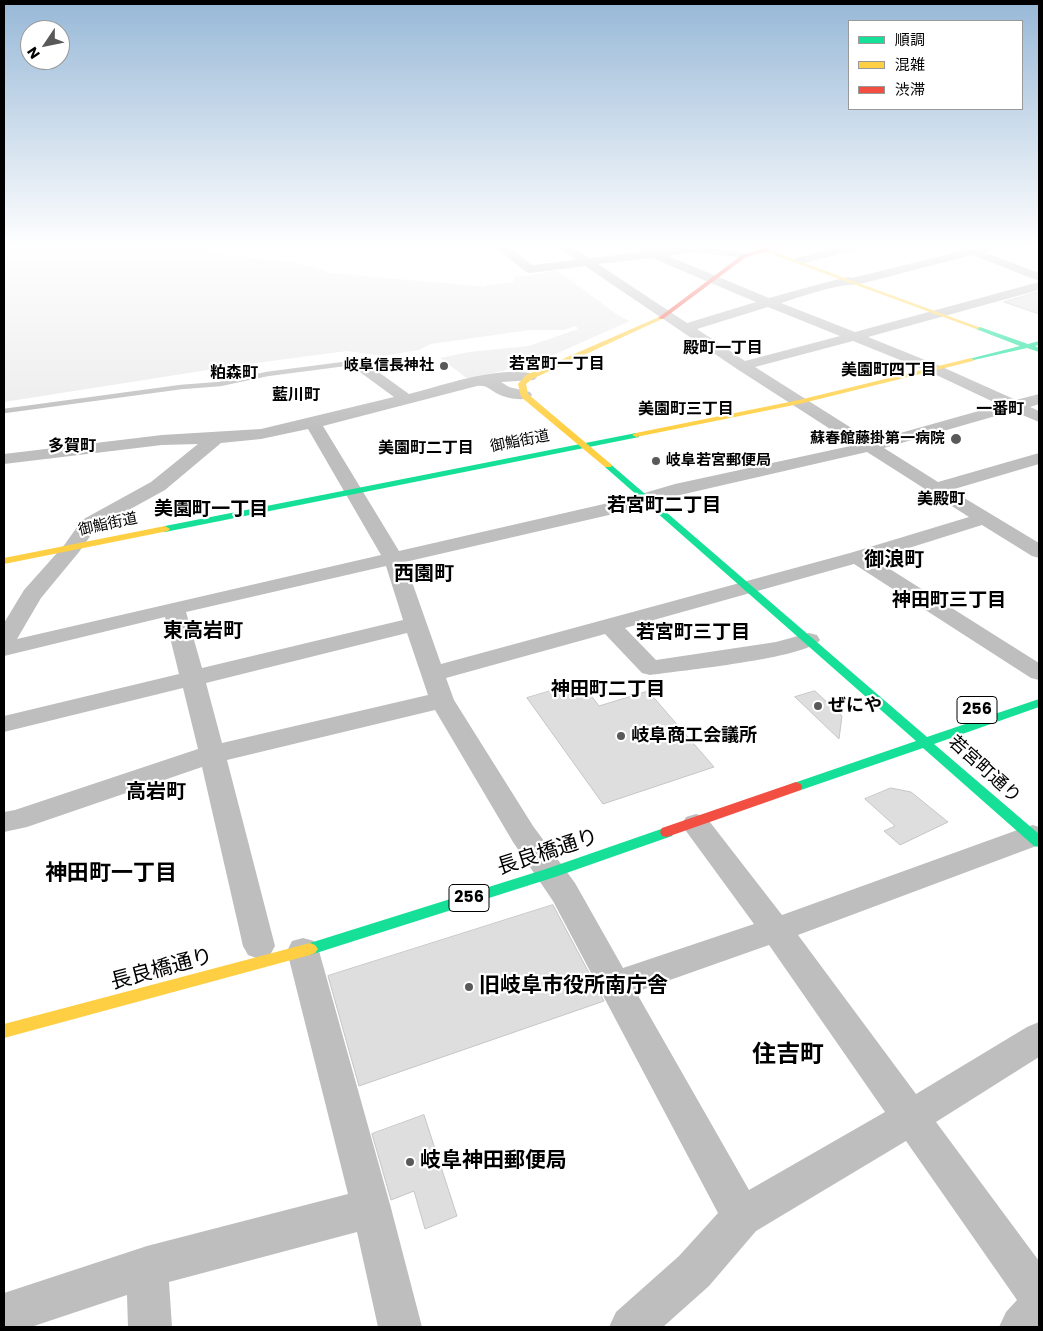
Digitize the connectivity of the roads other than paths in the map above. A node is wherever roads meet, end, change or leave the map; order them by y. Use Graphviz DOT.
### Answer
graph roads {
  1 [pos="653,307"];
  2 [pos="678,307"];
  3 [pos="758,307"];
  4 [pos="782,307"];
  5 [pos="925,307"];
  6 [pos="963,307"];
  7 [pos="942,313"];
  8 [pos="666,316"];
  9 [pos="686,328"];
  10 [pos="854,336"];
  11 [pos="1037,345"];
  12 [pos="354,361"];
  13 [pos="742,366"];
  14 [pos="935,369"];
  15 [pos="527,386"];
  16 [pos="405,398"];
  17 [pos="1039,399"];
  18 [pos="799,402"];
  19 [pos="1015,406"];
  20 [pos="1039,417"];
  21 [pos="313,423"];
  22 [pos="216,438"];
  23 [pos="586,444"];
  24 [pos="868,447"];
  25 [pos="1039,458"];
  26 [pos="4,459"];
  27 [pos="937,488"];
  28 [pos="352,492"];
  29 [pos="647,498"];
  30 [pos="986,518"];
  31 [pos="1034,544"];
  32 [pos="72,548"];
  33 [pos="857,557"];
  34 [pos="394,559"];
  35 [pos="4,561"];
  36 [pos="748,586"];
  37 [pos="174,608"];
  38 [pos="415,624"];
  39 [pos="609,624"];
  40 [pos="809,640"];
  41 [pos="4,641"];
  42 [pos="4,649"];
  43 [pos="1039,673"];
  44 [pos="432,674"];
  45 [pos="192,677"];
  46 [pos="442,700"];
  47 [pos="1039,704"];
  48 [pos="4,724"];
  49 [pos="919,730"];
  50 [pos="897,738"];
  51 [pos="928,744"];
  52 [pos="212,754"];
  53 [pos="4,822"];
  54 [pos="696,824"];
  55 [pos="1036,839"];
  56 [pos="542,862"];
  57 [pos="776,930"];
  58 [pos="270,947"];
  59 [pos="615,985"];
  60 [pos="4,1031"];
  61 [pos="1039,1038"];
  62 [pos="910,1118"];
  63 [pos="371,1208"];
  64 [pos="742,1217"];
  65 [pos="147,1267"];
  66 [pos="1039,1296"];
  67 [pos="1039,1308"];
  68 [pos="4,1315"];
  69 [pos="150,1327"];
  70 [pos="400,1327"];
  71 [pos="631,1327"];
  72 [pos="1021,1327"];
  1 -- 8 [label="street"];
  2 -- 8 [label="main road"];
  3 -- 9 [label="street"];
  4 -- 10 [label="street"];
  5 -- 7 [label="main road"];
  6 -- 7 [label="street"];
  7 -- 10 [label="street"];
  7 -- 11 [label="main road"];
  8 -- 9 [label="street"];
  8 -- 15 [label="main road"];
  9 -- 13 [label="street"];
  10 -- 13 [label="street"];
  10 -- 14 [label="street"];
  11 -- 14 [label="main road, 御鮨街道"];
  12 -- 16 [label="street"];
  13 -- 18 [label="street"];
  14 -- 18 [label="main road, 御鮨街道"];
  14 -- 19 [label="street"];
  15 -- 16 [label="street"];
  15 -- 23 [label="main road, 若宮町通り"];
  16 -- 21 [label="street"];
  17 -- 19 [label="street"];
  18 -- 23 [label="main road, 御鮨街道"];
  18 -- 24 [label="street"];
  19 -- 20 [label="street"];
  19 -- 24 [label="street"];
  21 -- 22 [label="street"];
  21 -- 28 [label="street"];
  22 -- 26 [label="street"];
  22 -- 32 [label="street"];
  23 -- 28 [label="main road, 御鮨街道"];
  23 -- 29 [label="main road, 若宮町通り"];
  24 -- 27 [label="street"];
  24 -- 29 [label="street"];
  25 -- 27 [label="street"];
  27 -- 30 [label="street"];
  28 -- 32 [label="main road, 御鮨街道"];
  28 -- 34 [label="street"];
  29 -- 34 [label="street"];
  29 -- 36 [label="main road, 若宮町通り"];
  30 -- 31 [label="street"];
  30 -- 33 [label="street"];
  32 -- 35 [label="main road, 御鮨街道"];
  32 -- 41 [label="street"];
  33 -- 36 [label="street"];
  33 -- 43 [label="street"];
  34 -- 37 [label="street"];
  34 -- 38 [label="street"];
  36 -- 39 [label="street"];
  36 -- 40 [label="main road, 若宮町通り"];
  37 -- 42 [label="street"];
  37 -- 45 [label="street"];
  38 -- 44 [label="street"];
  38 -- 45 [label="street"];
  39 -- 40 [label="street"];
  39 -- 44 [label="street"];
  40 -- 49 [label="main road, 若宮町通り"];
  44 -- 46 [label="street"];
  45 -- 48 [label="street"];
  45 -- 52 [label="street"];
  46 -- 52 [label="street"];
  46 -- 56 [label="street"];
  47 -- 51 [label="main road, 長良橋通り / 256"];
  49 -- 50 [label="main road"];
  49 -- 51 [label="main road, 若宮町通り"];
  51 -- 54 [label="main road, 長良橋通り / 256"];
  51 -- 55 [label="main road, 若宮町通り"];
  52 -- 53 [label="street"];
  52 -- 58 [label="street"];
  54 -- 56 [label="main road, 長良橋通り / 256"];
  54 -- 57 [label="street"];
  55 -- 57 [label="street"];
  56 -- 58 [label="main road, 長良橋通り / 256"];
  56 -- 59 [label="street"];
  57 -- 59 [label="street"];
  57 -- 62 [label="street"];
  58 -- 60 [label="main road, 長良橋通り / 256"];
  58 -- 63 [label="street"];
  59 -- 64 [label="street"];
  61 -- 62 [label="street"];
  62 -- 64 [label="street"];
  62 -- 66 [label="street"];
  63 -- 65 [label="street"];
  63 -- 70 [label="street"];
  64 -- 71 [label="street"];
  65 -- 68 [label="street"];
  65 -- 69 [label="street"];
  67 -- 72 [label="street"];
}
